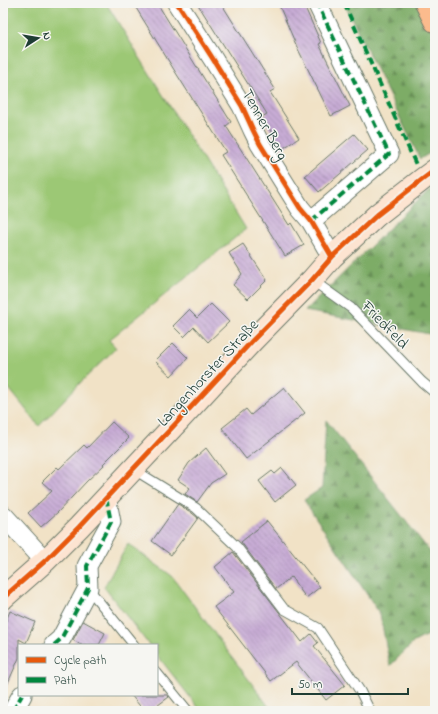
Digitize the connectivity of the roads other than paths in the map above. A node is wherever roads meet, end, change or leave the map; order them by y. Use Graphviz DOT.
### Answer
graph roads {
  1 [pos="177,3"];
  2 [pos="317,3"];
  3 [pos="426,3"];
  4 [pos="435,21"];
  5 [pos="435,170"];
  6 [pos="310,221"];
  7 [pos="332,257"];
  8 [pos="312,280"];
  9 [pos="435,393"];
  10 [pos="133,469"];
  11 [pos="106,497"];
  12 [pos="3,515"];
  13 [pos="45,561"];
  14 [pos="88,588"];
  15 [pos="3,598"];
  16 [pos="55,644"];
  17 [pos="133,644"];
  18 [pos="158,674"];
  19 [pos="21,696"];
  20 [pos="13,711"];
  21 [pos="188,711"];
  22 [pos="370,711"];
  1 -- 6 [label="street, Tenner Berg"];
  2 -- 6 [label="street"];
  3 -- 4 [label="highway"];
  5 -- 7 [label="street, Langenhorster Straße"];
  6 -- 7 [label="street, Tenner Berg"];
  7 -- 8 [label="street, Langenhorster Straße"];
  8 -- 9 [label="lane, Friedfeld"];
  8 -- 10 [label="street, Langenhorster Straße"];
  10 -- 11 [label="street, Langenhorster Straße"];
  10 -- 22 [label="lane"];
  11 -- 13 [label="street, Langenhorster Straße"];
  11 -- 14 [label="street"];
  12 -- 13 [label="street"];
  13 -- 15 [label="street, Langenhorster Straße"];
  14 -- 16 [label="street"];
  14 -- 17 [label="lane"];
  18 -- 21 [label="lane"];
  19 -- 20 [label="street"];
}
